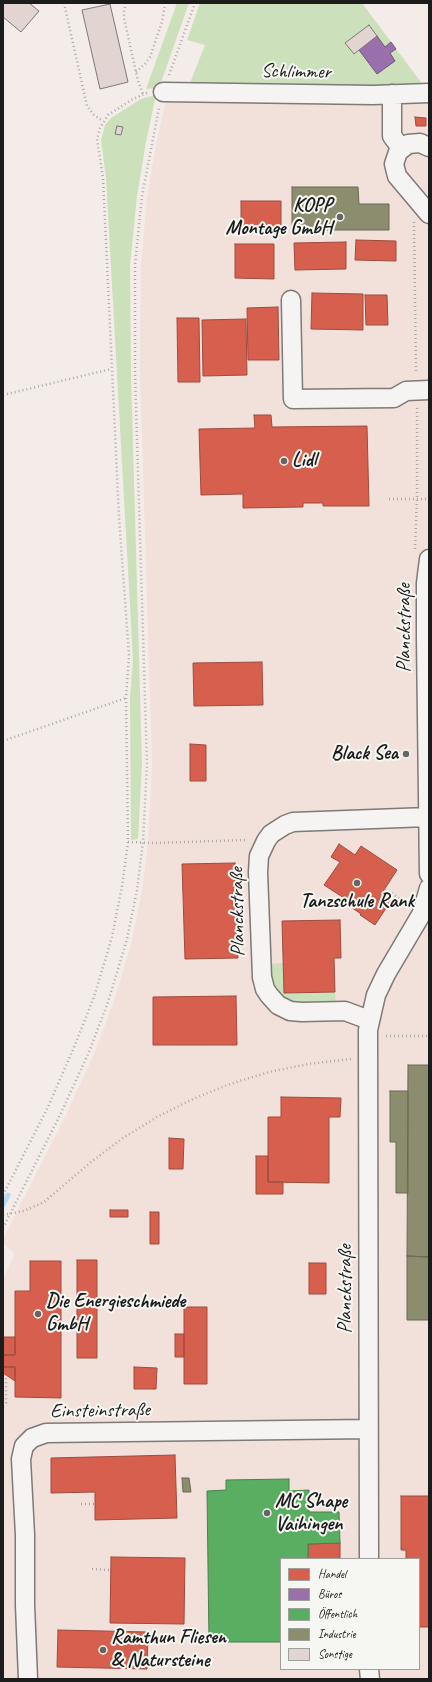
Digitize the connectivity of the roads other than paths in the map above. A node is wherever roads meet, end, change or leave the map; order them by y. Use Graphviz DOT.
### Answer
graph roads {
  1 [pos="163,92"];
  2 [pos="429,93"];
  3 [pos="392,94"];
  4 [pos="401,148"];
  5 [pos="429,148"];
  6 [pos="425,209"];
  7 [pos="291,300"];
  8 [pos="423,390"];
  9 [pos="422,556"];
  10 [pos="428,817"];
  11 [pos="429,874"];
  12 [pos="429,888"];
  13 [pos="369,1020"];
  14 [pos="368,1429"];
  15 [pos="369,1558"];
  16 [pos="28,1679"];
  1 -- 3 [label="street, Schlimmer"];
  2 -- 3 [label="street, Schlimmer"];
  3 -- 4 [label="street"];
  4 -- 5 [label="street"];
  4 -- 6 [label="street"];
  7 -- 8 [label="street"];
  9 -- 10 [label="street, Planckstraße"];
  10 -- 11 [label="street, Planckstraße"];
  10 -- 13 [label="street, Planckstraße"];
  12 -- 13 [label="street, Planckstraße"];
  13 -- 14 [label="street, Planckstraße"];
  14 -- 15 [label="street, Planckstraße"];
  14 -- 16 [label="street, Einsteinstraße"];
}
